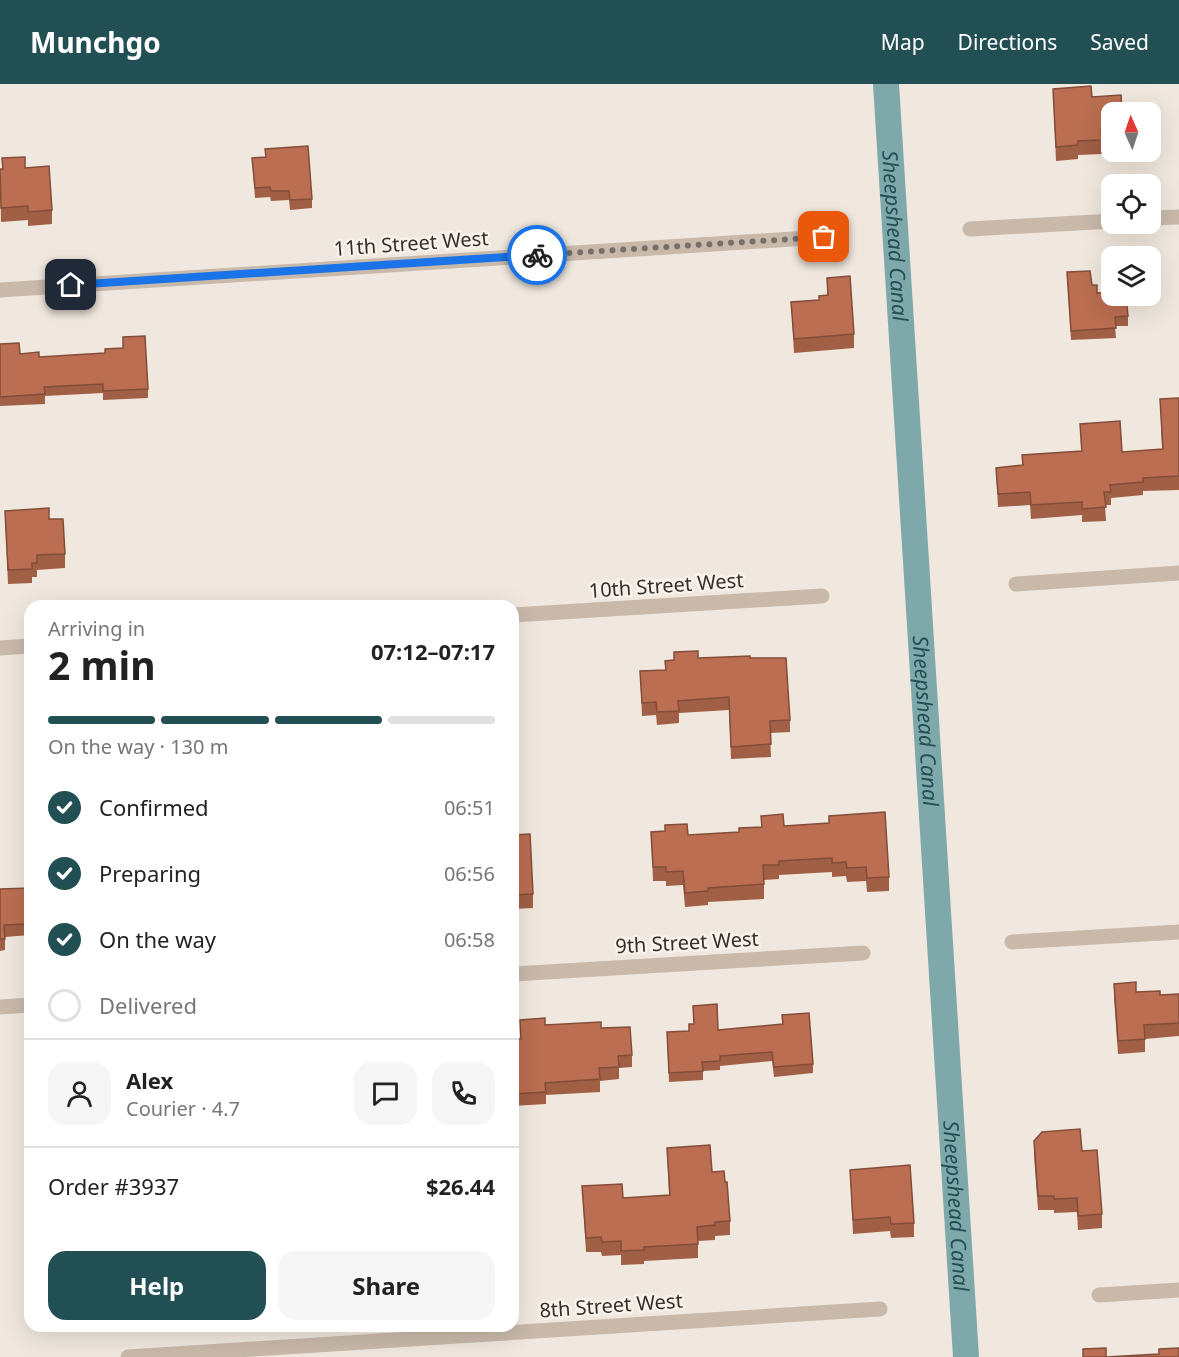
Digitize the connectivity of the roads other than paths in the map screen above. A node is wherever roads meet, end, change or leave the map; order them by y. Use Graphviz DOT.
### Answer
graph roads {
  1 [pos="1179,217"];
  2 [pos="1161,218"];
  3 [pos="1101,222"];
  4 [pos="970,229"];
  5 [pos="824,237"];
  6 [pos="0,290"];
  7 [pos="1179,573"];
  8 [pos="1017,584"];
  9 [pos="822,596"];
  10 [pos="519,615"];
  11 [pos="24,646"];
  12 [pos="0,648"];
  13 [pos="1179,932"];
  14 [pos="1012,942"];
  15 [pos="863,953"];
  16 [pos="519,974"];
  17 [pos="24,1005"];
  18 [pos="0,1007"];
  19 [pos="1179,1290"];
  20 [pos="1099,1295"];
  21 [pos="880,1309"];
  22 [pos="128,1357"];
  1 -- 2 [label="street"];
  3 -- 4 [label="street"];
  5 -- 6 [label="street, 11th Street West"];
  7 -- 8 [label="street"];
  9 -- 10 [label="street, 10th Street West"];
  11 -- 12 [label="street"];
  13 -- 14 [label="street"];
  15 -- 16 [label="street, 9th Street West"];
  17 -- 18 [label="street"];
  19 -- 20 [label="street"];
  21 -- 22 [label="street, 8th Street West"];
}
